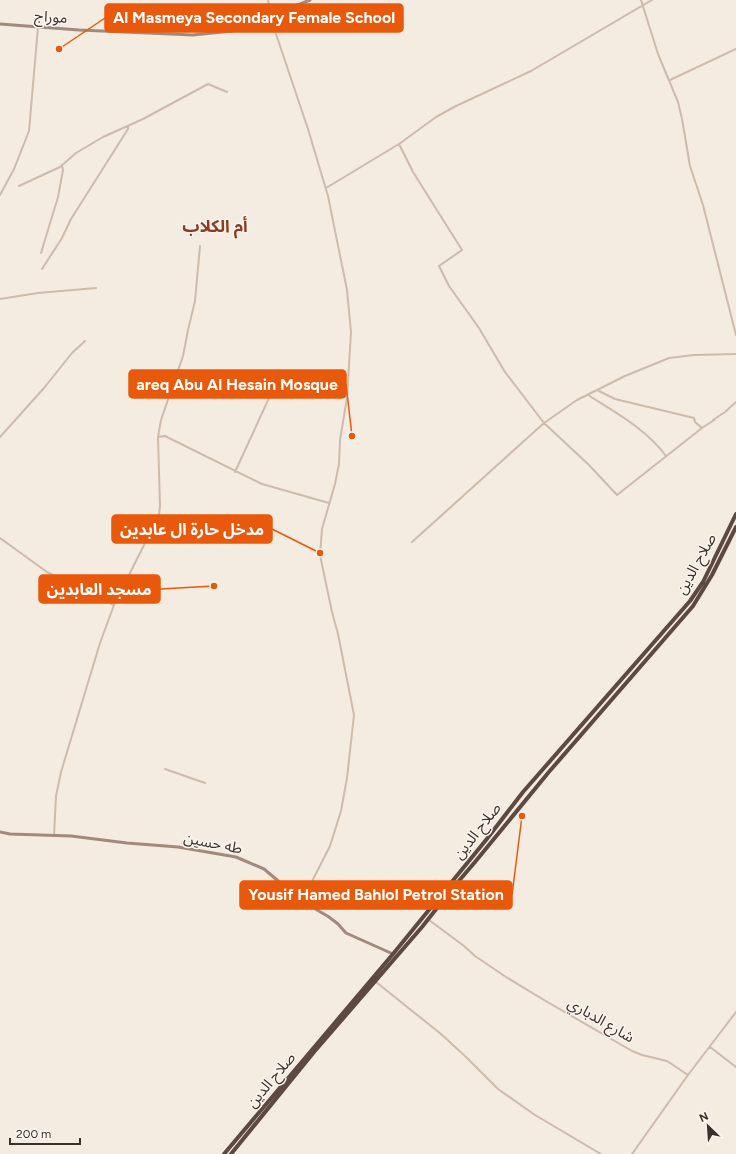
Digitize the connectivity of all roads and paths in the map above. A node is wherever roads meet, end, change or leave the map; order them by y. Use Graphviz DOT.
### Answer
graph roads {
  1 [pos="268,0"];
  2 [pos="310,0"];
  3 [pos="641,0"];
  4 [pos="652,0"];
  5 [pos="644,6"];
  6 [pos="271,16"];
  7 [pos="0,24"];
  8 [pos="38,27"];
  9 [pos="736,50"];
  10 [pos="670,80"];
  11 [pos="226,92"];
  12 [pos="128,126"];
  13 [pos="400,144"];
  14 [pos="62,166"];
  15 [pos="19,186"];
  16 [pos="326,189"];
  17 [pos="0,195"];
  18 [pos="200,246"];
  19 [pos="41,253"];
  20 [pos="42,269"];
  21 [pos="96,288"];
  22 [pos="0,299"];
  23 [pos="736,335"];
  24 [pos="86,341"];
  25 [pos="736,354"];
  26 [pos="275,385"];
  27 [pos="596,390"];
  28 [pos="588,395"];
  29 [pos="736,402"];
  30 [pos="544,423"];
  31 [pos="702,428"];
  32 [pos="0,437"];
  33 [pos="158,437"];
  34 [pos="666,456"];
  35 [pos="235,472"];
  36 [pos="330,503"];
  37 [pos="736,514"];
  38 [pos="736,528"];
  39 [pos="0,538"];
  40 [pos="412,542"];
  41 [pos="114,605"];
  42 [pos="165,769"];
  43 [pos="205,783"];
  44 [pos="0,832"];
  45 [pos="54,836"];
  46 [pos="466,866"];
  47 [pos="469,869"];
  48 [pos="302,901"];
  49 [pos="428,919"];
  50 [pos="393,954"];
  51 [pos="375,981"];
  52 [pos="736,1012"];
  53 [pos="345,1014"];
  54 [pos="710,1047"];
  55 [pos="736,1067"];
  56 [pos="688,1075"];
  57 [pos="224,1154"];
  58 [pos="231,1154"];
  59 [pos="601,1154"];
  60 [pos="632,1154"];
  1 -- 6 [label="street"];
  2 -- 6 [label="street, موراج"];
  3 -- 5 [label="street"];
  4 -- 5 [label="street"];
  5 -- 10 [label="street"];
  5 -- 13 [label="street"];
  6 -- 8 [label="street, موراج"];
  6 -- 16 [label="street"];
  7 -- 8 [label="street, موراج"];
  8 -- 17 [label="street"];
  9 -- 10 [label="street"];
  10 -- 23 [label="street"];
  11 -- 12 [label="street"];
  12 -- 14 [label="street"];
  12 -- 20 [label="street"];
  13 -- 16 [label="street"];
  13 -- 30 [label="street"];
  14 -- 15 [label="street"];
  14 -- 19 [label="street"];
  16 -- 36 [label="street"];
  18 -- 33 [label="street"];
  21 -- 22 [label="street"];
  24 -- 32 [label="street"];
  25 -- 27 [label="street"];
  26 -- 35 [label="street"];
  27 -- 28 [label="street"];
  27 -- 31 [label="street"];
  28 -- 30 [label="street"];
  28 -- 34 [label="street"];
  29 -- 31 [label="street"];
  30 -- 34 [label="street"];
  30 -- 40 [label="street"];
  31 -- 34 [label="street"];
  33 -- 35 [label="street"];
  33 -- 41 [label="street"];
  35 -- 36 [label="street"];
  36 -- 48 [label="street"];
  37 -- 46 [label="highway, صلاح الدين"];
  38 -- 47 [label="highway, صلاح الدين"];
  39 -- 41 [label="street"];
  41 -- 45 [label="street"];
  42 -- 43 [label="street"];
  44 -- 45 [label="street, طه حسين"];
  45 -- 48 [label="street, طه حسين"];
  46 -- 47 [label="highway"];
  46 -- 50 [label="highway, صلاح الدين"];
  47 -- 49 [label="highway, صلاح الدين"];
  48 -- 50 [label="street, طه حسين"];
  49 -- 51 [label="highway, صلاح الدين"];
  49 -- 56 [label="street, شارع الدباري"];
  50 -- 53 [label="highway, صلاح الدين"];
  51 -- 53 [label="highway, صلاح الدين"];
  51 -- 59 [label="street"];
  52 -- 54 [label="street"];
  53 -- 57 [label="highway, صلاح الدين"];
  53 -- 58 [label="highway, صلاح الدين"];
  54 -- 55 [label="street"];
  54 -- 56 [label="street"];
  56 -- 60 [label="street"];
}
